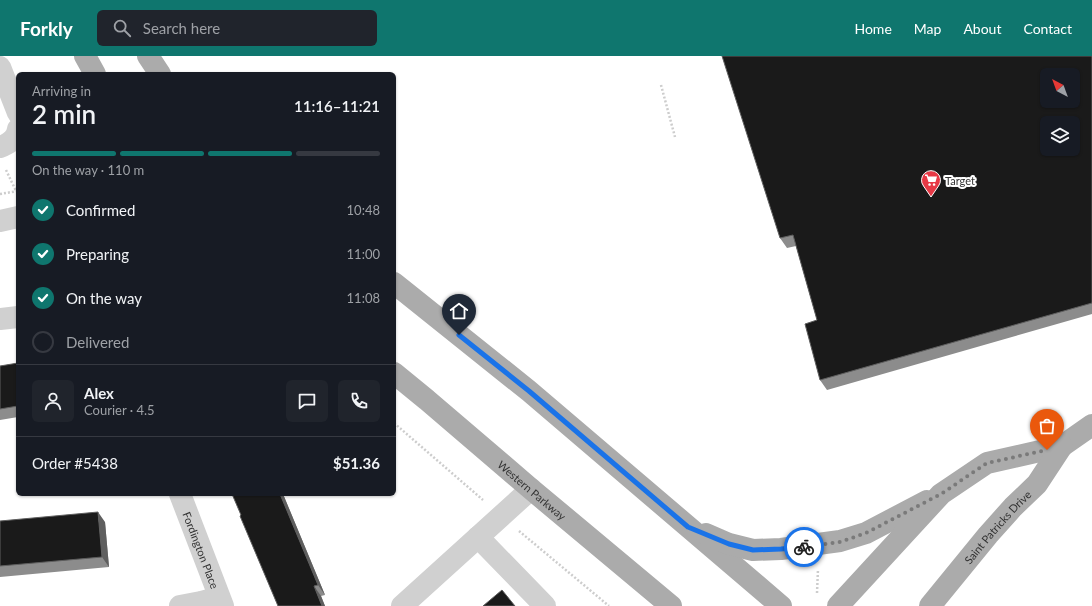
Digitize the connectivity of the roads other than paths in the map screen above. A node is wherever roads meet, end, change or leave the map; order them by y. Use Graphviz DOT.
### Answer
graph roads {
  1 [pos="85,56"];
  2 [pos="148,56"];
  3 [pos="0,67"];
  4 [pos="94,72"];
  5 [pos="159,72"];
  6 [pos="16,108"];
  7 [pos="16,135"];
  8 [pos="2,157"];
  9 [pos="16,217"];
  10 [pos="0,221"];
  11 [pos="396,285"];
  12 [pos="16,317"];
  13 [pos="0,319"];
  14 [pos="396,375"];
  15 [pos="1092,425"];
  16 [pos="1062,446"];
  17 [pos="530,489"];
  18 [pos="941,494"];
  19 [pos="181,496"];
  20 [pos="688,527"];
  21 [pos="478,537"];
  22 [pos="221,601"];
  23 [pos="180,606"];
  24 [pos="402,606"];
  25 [pos="545,606"];
  26 [pos="671,606"];
  27 [pos="780,606"];
  28 [pos="838,606"];
  29 [pos="930,606"];
  1 -- 4 [label="main road"];
  2 -- 5 [label="main road"];
  3 -- 6 [label="street"];
  7 -- 8 [label="street"];
  9 -- 10 [label="street"];
  11 -- 20 [label="main road"];
  12 -- 13 [label="street"];
  14 -- 17 [label="main road, Western Parkway"];
  15 -- 16 [label="main road, Saint Patricks Drive"];
  16 -- 18 [label="main road, Saint Patricks Drive"];
  16 -- 29 [label="main road, Saint Patricks Drive"];
  17 -- 21 [label="street"];
  17 -- 26 [label="main road, Western Parkway"];
  18 -- 20 [label="main road"];
  18 -- 28 [label="main road, Saint Patricks Drive"];
  19 -- 22 [label="street, Fordington Place"];
  20 -- 27 [label="main road"];
  21 -- 24 [label="street"];
  21 -- 25 [label="street"];
  22 -- 23 [label="street"];
}
